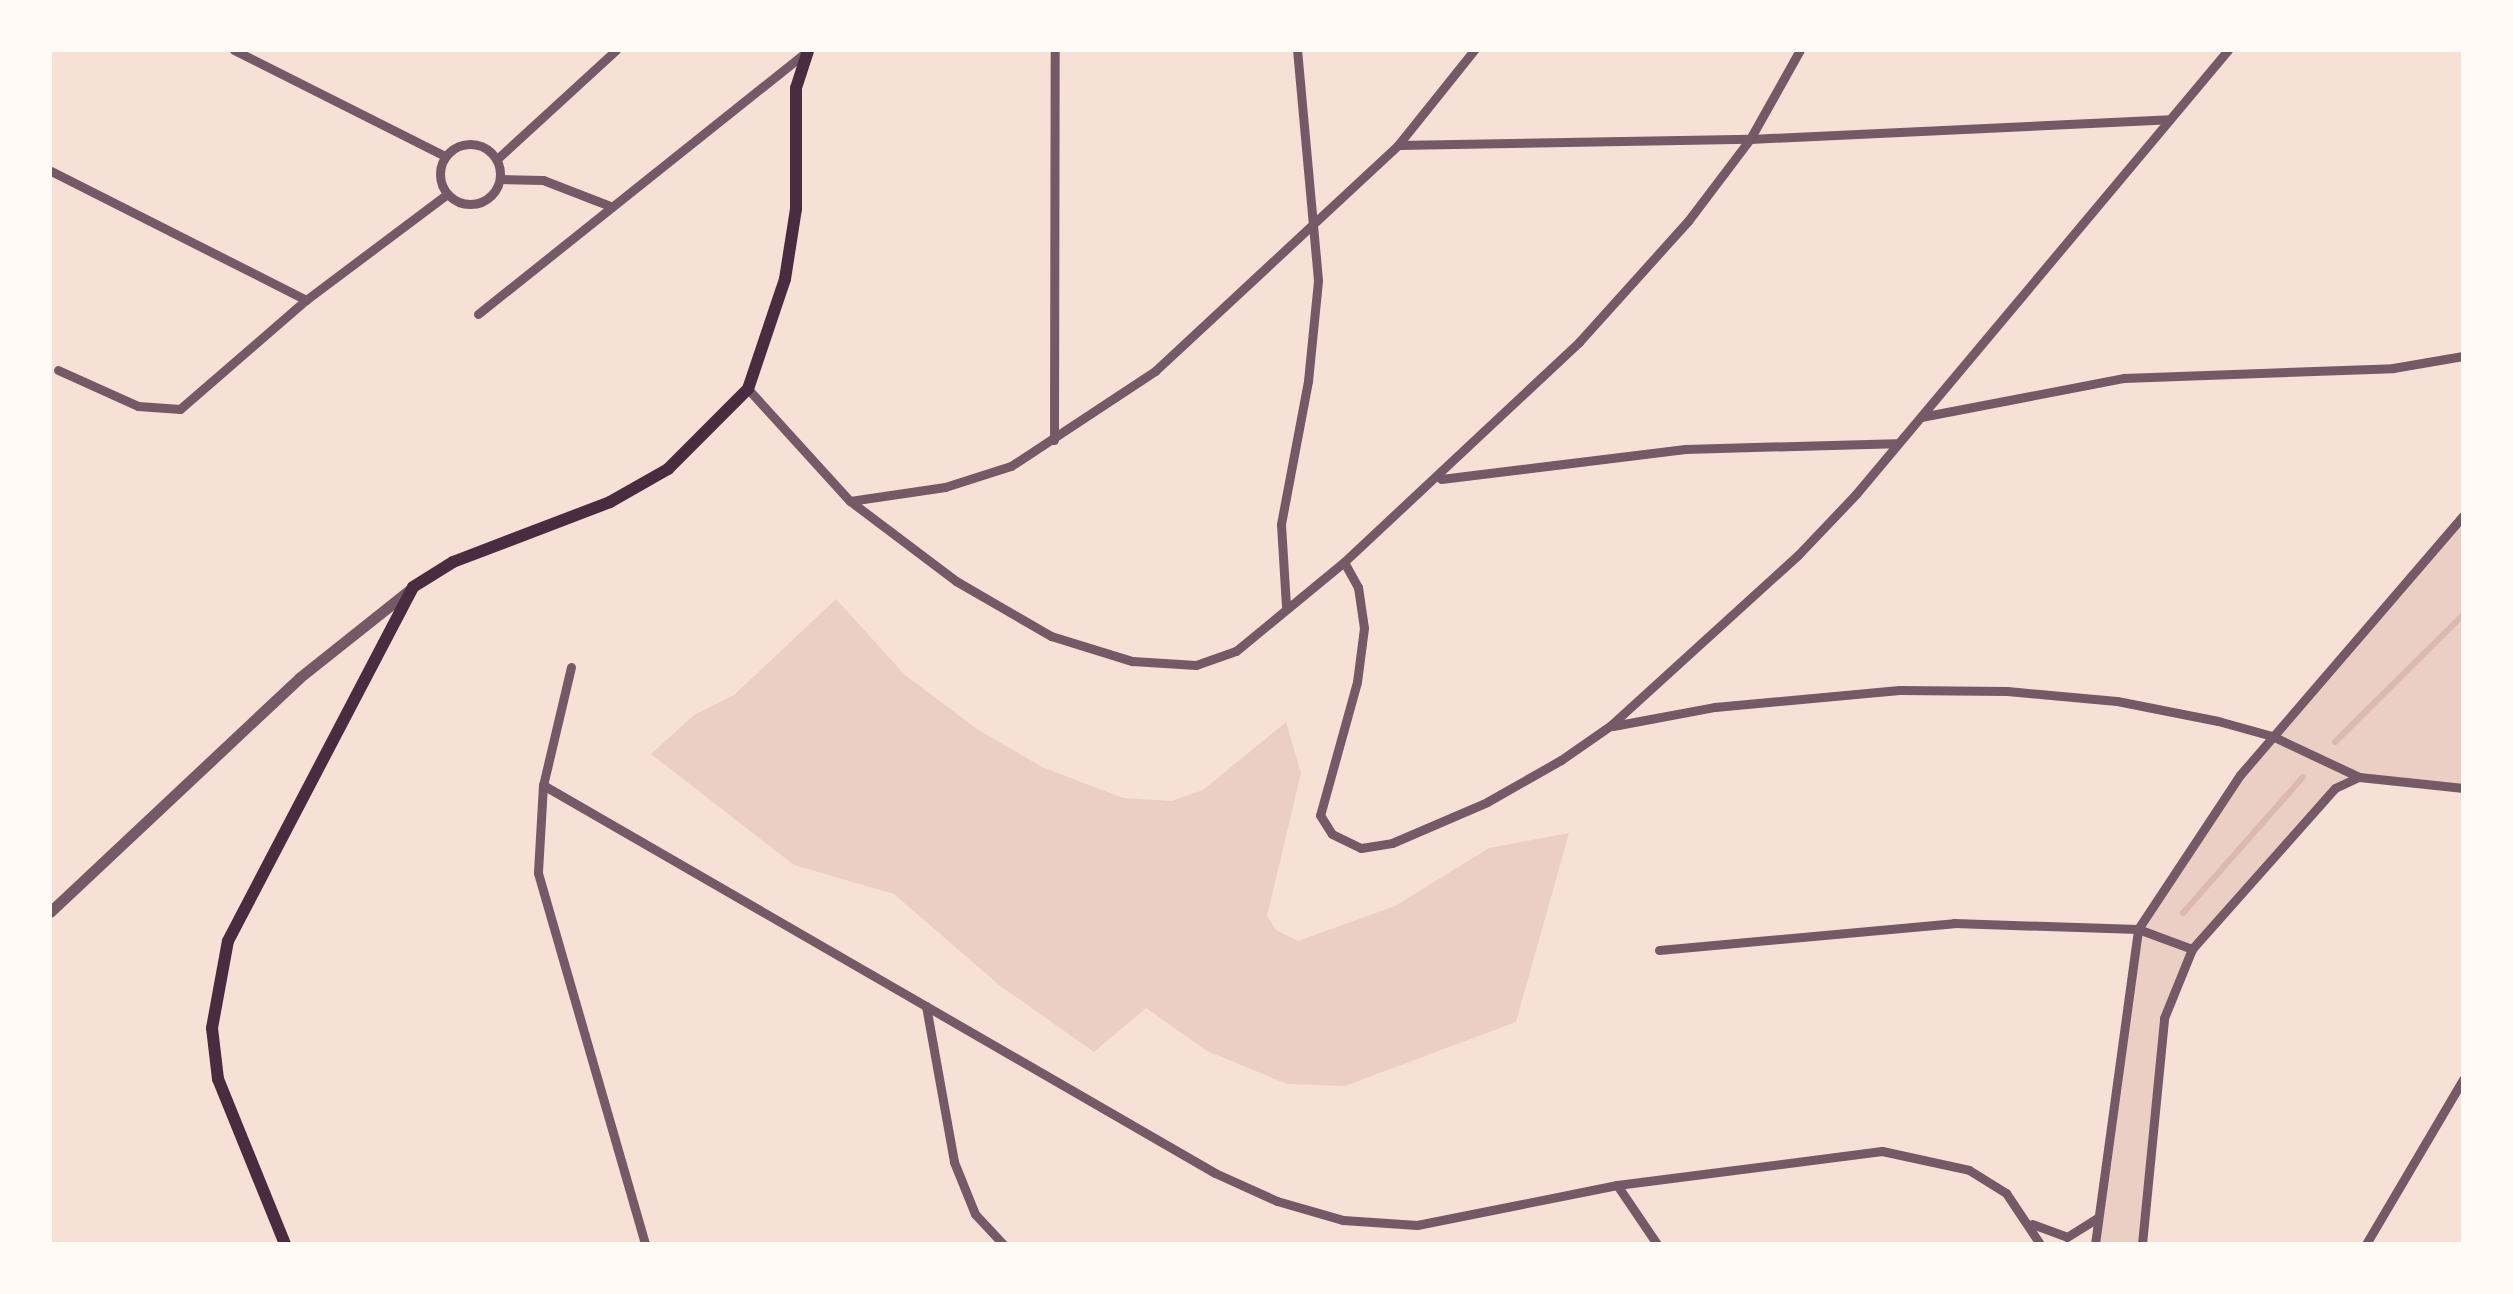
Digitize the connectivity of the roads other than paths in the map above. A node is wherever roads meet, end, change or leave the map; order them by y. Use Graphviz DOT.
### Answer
graph roads {
  1 [pos="234,50"];
  2 [pos="616,50"];
  3 [pos="1054,50"];
  4 [pos="1298,50"];
  5 [pos="1474,50"];
  6 [pos="1800,50"];
  7 [pos="2228,50"];
  8 [pos="806,52"];
  9 [pos="2170,119"];
  10 [pos="1750,138"];
  11 [pos="1398,145"];
  12 [pos="445,156"];
  13 [pos="497,160"];
  14 [pos="51,171"];
  15 [pos="500,178"];
  16 [pos="447,194"];
  17 [pos="610,206"];
  18 [pos="1314,225"];
  19 [pos="306,300"];
  20 [pos="478,314"];
  21 [pos="2463,356"];
  22 [pos="58,370"];
  23 [pos="748,389"];
  24 [pos="1918,418"];
  25 [pos="1054,440"];
  26 [pos="1896,442"];
  27 [pos="1438,480"];
  28 [pos="850,501"];
  29 [pos="2463,516"];
  30 [pos="1344,562"];
  31 [pos="413,587"];
  32 [pos="1286,606"];
  33 [pos="572,667"];
  34 [pos="1610,726"];
  35 [pos="2272,736"];
  36 [pos="2358,778"];
  37 [pos="543,785"];
  38 [pos="2463,788"];
  39 [pos="50,912"];
  40 [pos="2138,929"];
  41 [pos="2192,949"];
  42 [pos="1659,950"];
  43 [pos="926,1006"];
  44 [pos="2463,1079"];
  45 [pos="1617,1185"];
  46 [pos="2098,1218"];
  47 [pos="2030,1222"];
  48 [pos="286,1244"];
  49 [pos="645,1244"];
  50 [pos="1003,1244"];
  51 [pos="1657,1244"];
  52 [pos="2040,1244"];
  53 [pos="2095,1244"];
  54 [pos="2142,1244"];
  55 [pos="2366,1244"];
  1 -- 12 [label="street"];
  2 -- 13 [label="street"];
  3 -- 25 [label="street"];
  4 -- 18 [label="street"];
  5 -- 11 [label="street"];
  6 -- 10 [label="street"];
  7 -- 9 [label="street"];
  8 -- 17 [label="street"];
  8 -- 23 [label="main road"];
  9 -- 10 [label="street"];
  9 -- 24 [label="street"];
  10 -- 11 [label="street"];
  10 -- 27 [label="street"];
  11 -- 18 [label="street"];
  12 -- 13 [label="street"];
  12 -- 16 [label="street"];
  13 -- 15 [label="street"];
  14 -- 19 [label="street"];
  15 -- 16 [label="street"];
  15 -- 17 [label="street"];
  16 -- 19 [label="street"];
  17 -- 20 [label="street"];
  18 -- 25 [label="street"];
  18 -- 32 [label="street"];
  19 -- 22 [label="street"];
  21 -- 24 [label="street"];
  23 -- 28 [label="street"];
  23 -- 31 [label="main road"];
  24 -- 26 [label="street"];
  25 -- 28 [label="street"];
  26 -- 27 [label="street"];
  26 -- 34 [label="street"];
  27 -- 30 [label="street"];
  28 -- 32 [label="street"];
  29 -- 35 [label="street"];
  30 -- 32 [label="street"];
  30 -- 34 [label="street"];
  31 -- 39 [label="street"];
  31 -- 48 [label="main road"];
  33 -- 37 [label="street"];
  34 -- 35 [label="street"];
  35 -- 36 [label="street"];
  35 -- 40 [label="street"];
  36 -- 38 [label="street"];
  36 -- 41 [label="street"];
  37 -- 43 [label="street"];
  37 -- 49 [label="street"];
  40 -- 41 [label="street"];
  40 -- 42 [label="street"];
  40 -- 46 [label="street"];
  41 -- 54 [label="street"];
  43 -- 45 [label="street"];
  43 -- 50 [label="street"];
  44 -- 55 [label="street"];
  45 -- 47 [label="street"];
  45 -- 51 [label="street"];
  46 -- 47 [label="street"];
  46 -- 53 [label="street"];
  47 -- 52 [label="street"];
}
